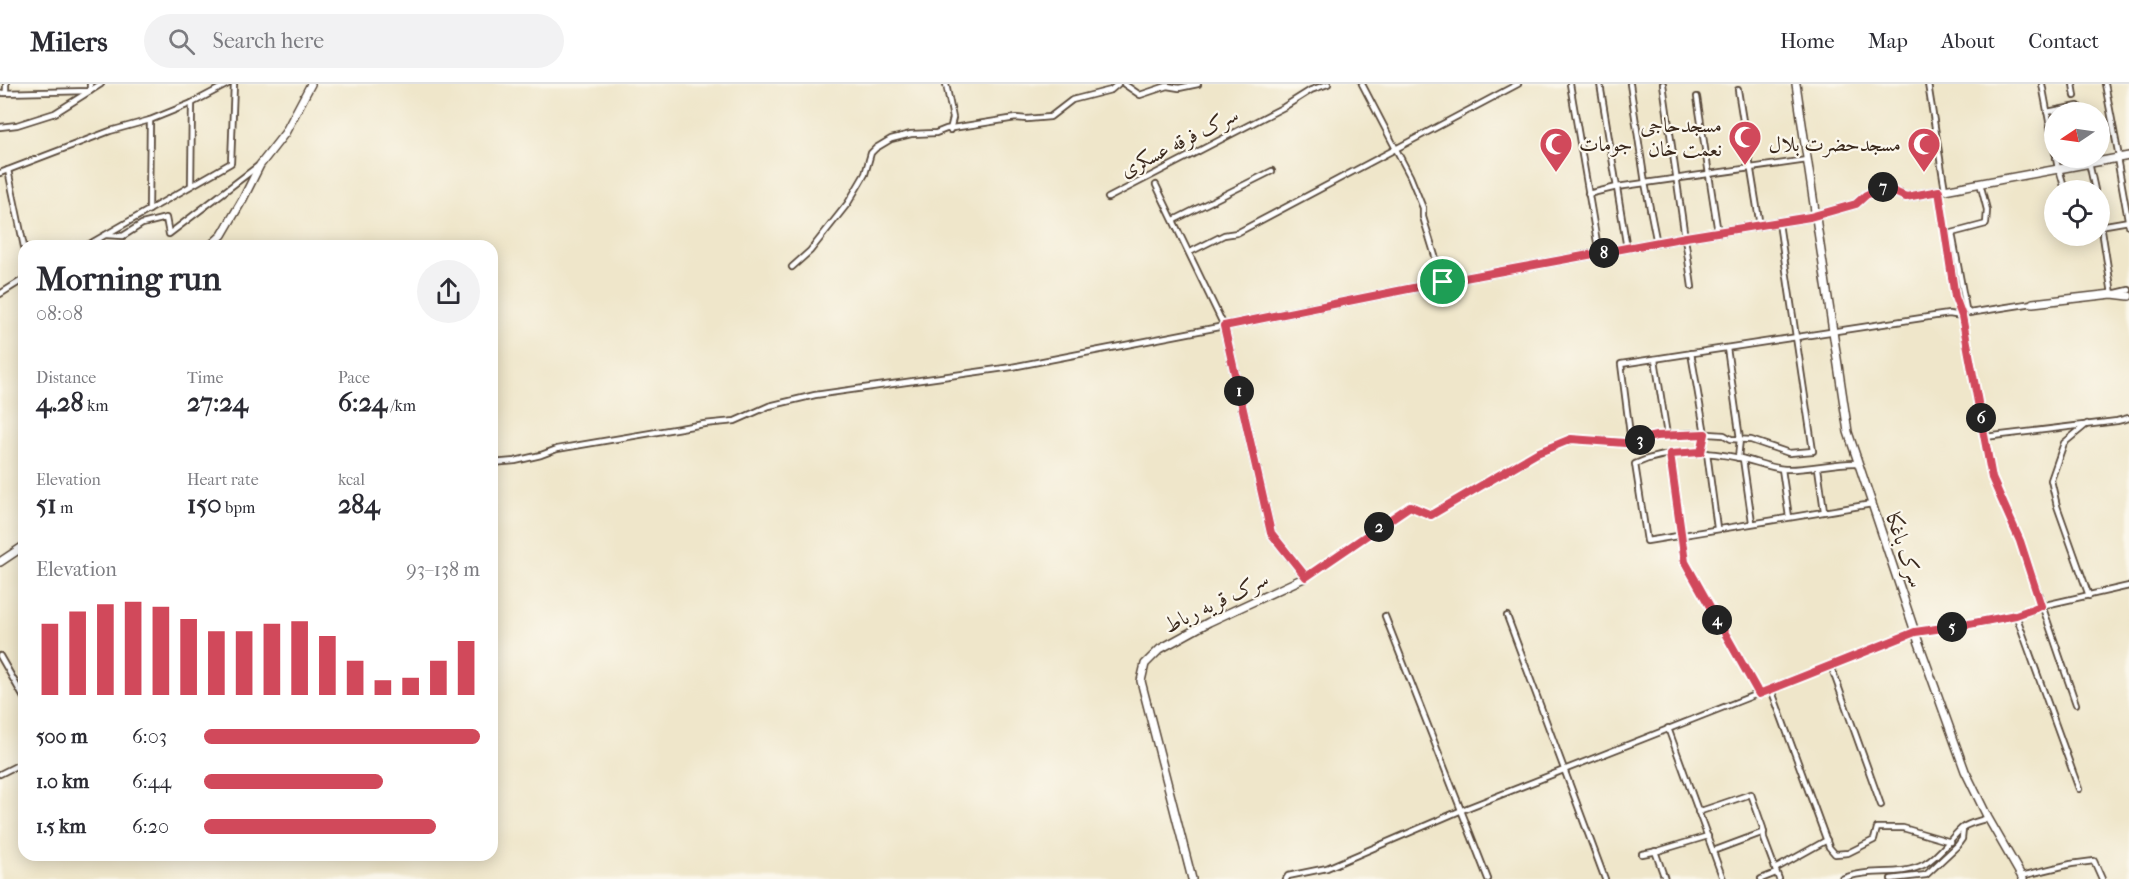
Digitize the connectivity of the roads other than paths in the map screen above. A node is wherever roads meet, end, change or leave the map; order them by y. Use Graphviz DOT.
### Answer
graph roads {
  1 [pos="6,84"];
  2 [pos="47,84"];
  3 [pos="90,84"];
  4 [pos="101,84"];
  5 [pos="228,84"];
  6 [pos="234,84"];
  7 [pos="311,84"];
  8 [pos="946,84"];
  9 [pos="1118,84"];
  10 [pos="1124,84"];
  11 [pos="1198,84"];
  12 [pos="1328,84"];
  13 [pos="1362,84"];
  14 [pos="1518,84"];
  15 [pos="1570,84"];
  16 [pos="1600,84"];
  17 [pos="1630,84"];
  18 [pos="1663,84"];
  19 [pos="1796,84"];
  20 [pos="1928,84"];
  21 [pos="2042,84"];
  22 [pos="2073,84"];
  23 [pos="2105,84"];
  24 [pos="1738,90"];
  25 [pos="90,91"];
  26 [pos="47,92"];
  27 [pos="3,93"];
  28 [pos="2075,96"];
  29 [pos="1697,97"];
  30 [pos="2045,102"];
  31 [pos="192,103"];
  32 [pos="150,120"];
  33 [pos="0,127"];
  34 [pos="950,130"];
  35 [pos="1395,149"];
  36 [pos="2129,156"];
  37 [pos="2118,158"];
  38 [pos="2110,159"];
  39 [pos="1807,160"];
  40 [pos="260,165"];
  41 [pos="1751,168"];
  42 [pos="2062,168"];
  43 [pos="2059,169"];
  44 [pos="8,170"];
  45 [pos="1272,171"];
  46 [pos="0,173"];
  47 [pos="1707,173"];
  48 [pos="1676,178"];
  49 [pos="2062,180"];
  50 [pos="1645,183"];
  51 [pos="1980,183"];
  52 [pos="191,185"];
  53 [pos="1156,185"];
  54 [pos="1617,187"];
  55 [pos="1942,190"];
  56 [pos="1588,194"];
  57 [pos="1108,198"];
  58 [pos="149,210"];
  59 [pos="1815,214"];
  60 [pos="1174,220"];
  61 [pos="1779,223"];
  62 [pos="2129,223"];
  63 [pos="2110,225"];
  64 [pos="1760,226"];
  65 [pos="1718,233"];
  66 [pos="106,235"];
  67 [pos="1686,237"];
  68 [pos="23,240"];
  69 [pos="97,240"];
  70 [pos="217,240"];
  71 [pos="1657,244"];
  72 [pos="2104,246"];
  73 [pos="1627,249"];
  74 [pos="1190,252"];
  75 [pos="1599,254"];
  76 [pos="792,267"];
  77 [pos="1443,282"];
  78 [pos="18,283"];
  79 [pos="1692,287"];
  80 [pos="2129,290"];
  81 [pos="0,294"];
  82 [pos="2112,294"];
  83 [pos="2129,296"];
  84 [pos="2033,303"];
  85 [pos="1962,316"];
  86 [pos="1224,326"];
  87 [pos="1833,331"];
  88 [pos="1797,338"];
  89 [pos="1726,348"];
  90 [pos="1691,353"];
  91 [pos="1655,359"];
  92 [pos="2129,417"];
  93 [pos="2087,424"];
  94 [pos="1705,434"];
  95 [pos="1667,435"];
  96 [pos="1984,437"];
  97 [pos="1740,440"];
  98 [pos="1631,442"];
  99 [pos="1704,452"];
  100 [pos="1670,454"];
  101 [pos="1741,458"];
  102 [pos="498,462"];
  103 [pos="1858,463"];
  104 [pos="1818,468"];
  105 [pos="1782,469"];
  106 [pos="1872,504"];
  107 [pos="1824,511"];
  108 [pos="1789,517"];
  109 [pos="1752,522"];
  110 [pos="1717,528"];
  111 [pos="1682,534"];
  112 [pos="18,550"];
  113 [pos="18,552"];
  114 [pos="14,553"];
  115 [pos="0,562"];
  116 [pos="1306,577"];
  117 [pos="2129,586"];
  118 [pos="2089,596"];
  119 [pos="2041,606"];
  120 [pos="2016,615"];
  121 [pos="1385,616"];
  122 [pos="1507,616"];
  123 [pos="1915,632"];
  124 [pos="0,656"];
  125 [pos="1831,666"];
  126 [pos="18,688"];
  127 [pos="1771,689"];
  128 [pos="1759,694"];
  129 [pos="2076,704"];
  130 [pos="1668,728"];
  131 [pos="18,765"];
  132 [pos="1565,769"];
  133 [pos="0,774"];
  134 [pos="2079,789"];
  135 [pos="1881,805"];
  136 [pos="1462,810"];
  137 [pos="1698,812"];
  138 [pos="1988,818"];
  139 [pos="1963,827"];
  140 [pos="1764,832"];
  141 [pos="1708,836"];
  142 [pos="1827,840"];
  143 [pos="1951,842"];
  144 [pos="1655,851"];
  145 [pos="1713,851"];
  146 [pos="1642,854"];
  147 [pos="1776,874"];
  148 [pos="2022,878"];
  149 [pos="1192,879"];
  150 [pos="1286,879"];
  151 [pos="1488,879"];
  152 [pos="1605,879"];
  153 [pos="1665,879"];
  154 [pos="1723,879"];
  155 [pos="1761,879"];
  156 [pos="1842,879"];
  157 [pos="1891,879"];
  158 [pos="2102,879"];
  1 -- 27 [label="street"];
  2 -- 26 [label="street"];
  3 -- 25 [label="street"];
  4 -- 25 [label="street"];
  5 -- 31 [label="street"];
  6 -- 52 [label="street"];
  7 -- 40 [label="street"];
  8 -- 34 [label="street"];
  9 -- 34 [label="street"];
  10 -- 11 [label="street"];
  12 -- 57 [label="street, سرک فرقه عسکری"];
  13 -- 35 [label="street"];
  14 -- 35 [label="street"];
  15 -- 56 [label="street"];
  16 -- 54 [label="street"];
  17 -- 50 [label="street"];
  18 -- 48 [label="street"];
  19 -- 39 [label="street, سرک باغکا"];
  20 -- 55 [label="street"];
  21 -- 30 [label="street"];
  22 -- 28 [label="street"];
  23 -- 37 [label="street"];
  24 -- 41 [label="street"];
  25 -- 26 [label="street"];
  25 -- 33 [label="street"];
  26 -- 27 [label="street"];
  29 -- 47 [label="street"];
  31 -- 32 [label="street"];
  31 -- 52 [label="street"];
  32 -- 44 [label="street"];
  32 -- 58 [label="street"];
  34 -- 76 [label="street"];
  35 -- 74 [label="street"];
  35 -- 77 [label="street"];
  36 -- 37 [label="street"];
  37 -- 38 [label="street"];
  37 -- 62 [label="street"];
  39 -- 41 [label="street"];
  39 -- 59 [label="street, سرک باغکا"];
  40 -- 66 [label="street"];
  40 -- 70 [label="street"];
  41 -- 47 [label="street"];
  41 -- 64 [label="street"];
  42 -- 43 [label="street"];
  43 -- 49 [label="street"];
  43 -- 51 [label="street"];
  44 -- 46 [label="street"];
  44 -- 68 [label="street"];
  45 -- 60 [label="street"];
  47 -- 48 [label="street"];
  47 -- 65 [label="street"];
  48 -- 50 [label="street"];
  48 -- 67 [label="street"];
  50 -- 54 [label="street"];
  50 -- 71 [label="street"];
  51 -- 55 [label="street"];
  51 -- 84 [label="street"];
  52 -- 58 [label="street"];
  53 -- 60 [label="street"];
  54 -- 56 [label="street"];
  54 -- 73 [label="street"];
  55 -- 59 [label="street"];
  55 -- 85 [label="street"];
  56 -- 75 [label="street"];
  58 -- 66 [label="street"];
  59 -- 61 [label="street"];
  59 -- 87 [label="street, سرک باغکا"];
  60 -- 74 [label="street"];
  61 -- 64 [label="street"];
  61 -- 88 [label="street"];
  62 -- 63 [label="street"];
  64 -- 65 [label="street"];
  65 -- 67 [label="street"];
  66 -- 69 [label="street"];
  67 -- 71 [label="street"];
  67 -- 79 [label="street"];
  71 -- 73 [label="street"];
  72 -- 82 [label="street"];
  73 -- 75 [label="street"];
  74 -- 86 [label="street"];
  75 -- 77 [label="street"];
  77 -- 86 [label="street"];
  78 -- 81 [label="street"];
  80 -- 82 [label="street"];
  82 -- 83 [label="street"];
  82 -- 84 [label="street"];
  85 -- 87 [label="street"];
  85 -- 96 [label="street"];
  86 -- 102 [label="street"];
  86 -- 116 [label="street, سرک قریه رباط"];
  87 -- 88 [label="street"];
  87 -- 103 [label="street, سرک باغکا"];
  88 -- 89 [label="street"];
  88 -- 97 [label="street"];
  89 -- 90 [label="street"];
  89 -- 97 [label="street"];
  90 -- 91 [label="street"];
  90 -- 94 [label="street"];
  91 -- 95 [label="street"];
  91 -- 98 [label="street"];
  92 -- 93 [label="street"];
  93 -- 96 [label="street"];
  93 -- 118 [label="street"];
  94 -- 95 [label="street"];
  94 -- 97 [label="street"];
  94 -- 99 [label="street"];
  95 -- 98 [label="street"];
  96 -- 119 [label="street"];
  97 -- 101 [label="street"];
  98 -- 116 [label="street"];
  99 -- 100 [label="street"];
  99 -- 101 [label="street"];
  99 -- 110 [label="street"];
  100 -- 111 [label="street"];
  100 -- 111 [label="street"];
  101 -- 105 [label="street"];
  101 -- 109 [label="street"];
  103 -- 104 [label="street"];
  103 -- 106 [label="street, سرک باغکا"];
  104 -- 105 [label="street"];
  104 -- 107 [label="street"];
  105 -- 108 [label="street"];
  106 -- 107 [label="street"];
  106 -- 123 [label="street, سرک باغکا"];
  107 -- 108 [label="street"];
  108 -- 109 [label="street"];
  109 -- 110 [label="street"];
  110 -- 111 [label="street"];
  111 -- 128 [label="street"];
  112 -- 114 [label="street"];
  113 -- 114 [label="street"];
  114 -- 115 [label="street"];
  116 -- 149 [label="street, سرک قریه رباط"];
  117 -- 118 [label="street"];
  118 -- 119 [label="street"];
  119 -- 120 [label="street"];
  119 -- 129 [label="street"];
  120 -- 123 [label="street"];
  120 -- 134 [label="street"];
  121 -- 136 [label="street"];
  122 -- 132 [label="street"];
  123 -- 125 [label="street"];
  123 -- 138 [label="street, سرک باغکا"];
  124 -- 126 [label="street"];
  125 -- 127 [label="street"];
  125 -- 135 [label="street"];
  127 -- 128 [label="street"];
  127 -- 142 [label="street"];
  128 -- 130 [label="street"];
  130 -- 132 [label="street"];
  130 -- 137 [label="street"];
  131 -- 133 [label="street"];
  132 -- 136 [label="street"];
  132 -- 152 [label="street"];
  136 -- 150 [label="street"];
  136 -- 151 [label="street"];
  137 -- 140 [label="street"];
  137 -- 141 [label="street"];
  138 -- 139 [label="street"];
  138 -- 148 [label="street, سرک باغکا"];
  139 -- 143 [label="street"];
  139 -- 157 [label="street"];
  140 -- 145 [label="street"];
  140 -- 147 [label="street"];
  141 -- 144 [label="street"];
  141 -- 145 [label="street"];
  142 -- 143 [label="street"];
  142 -- 147 [label="street"];
  143 -- 156 [label="street"];
  144 -- 146 [label="street"];
  144 -- 153 [label="street"];
  145 -- 154 [label="street"];
  147 -- 155 [label="street"];
  148 -- 158 [label="street"];
}
